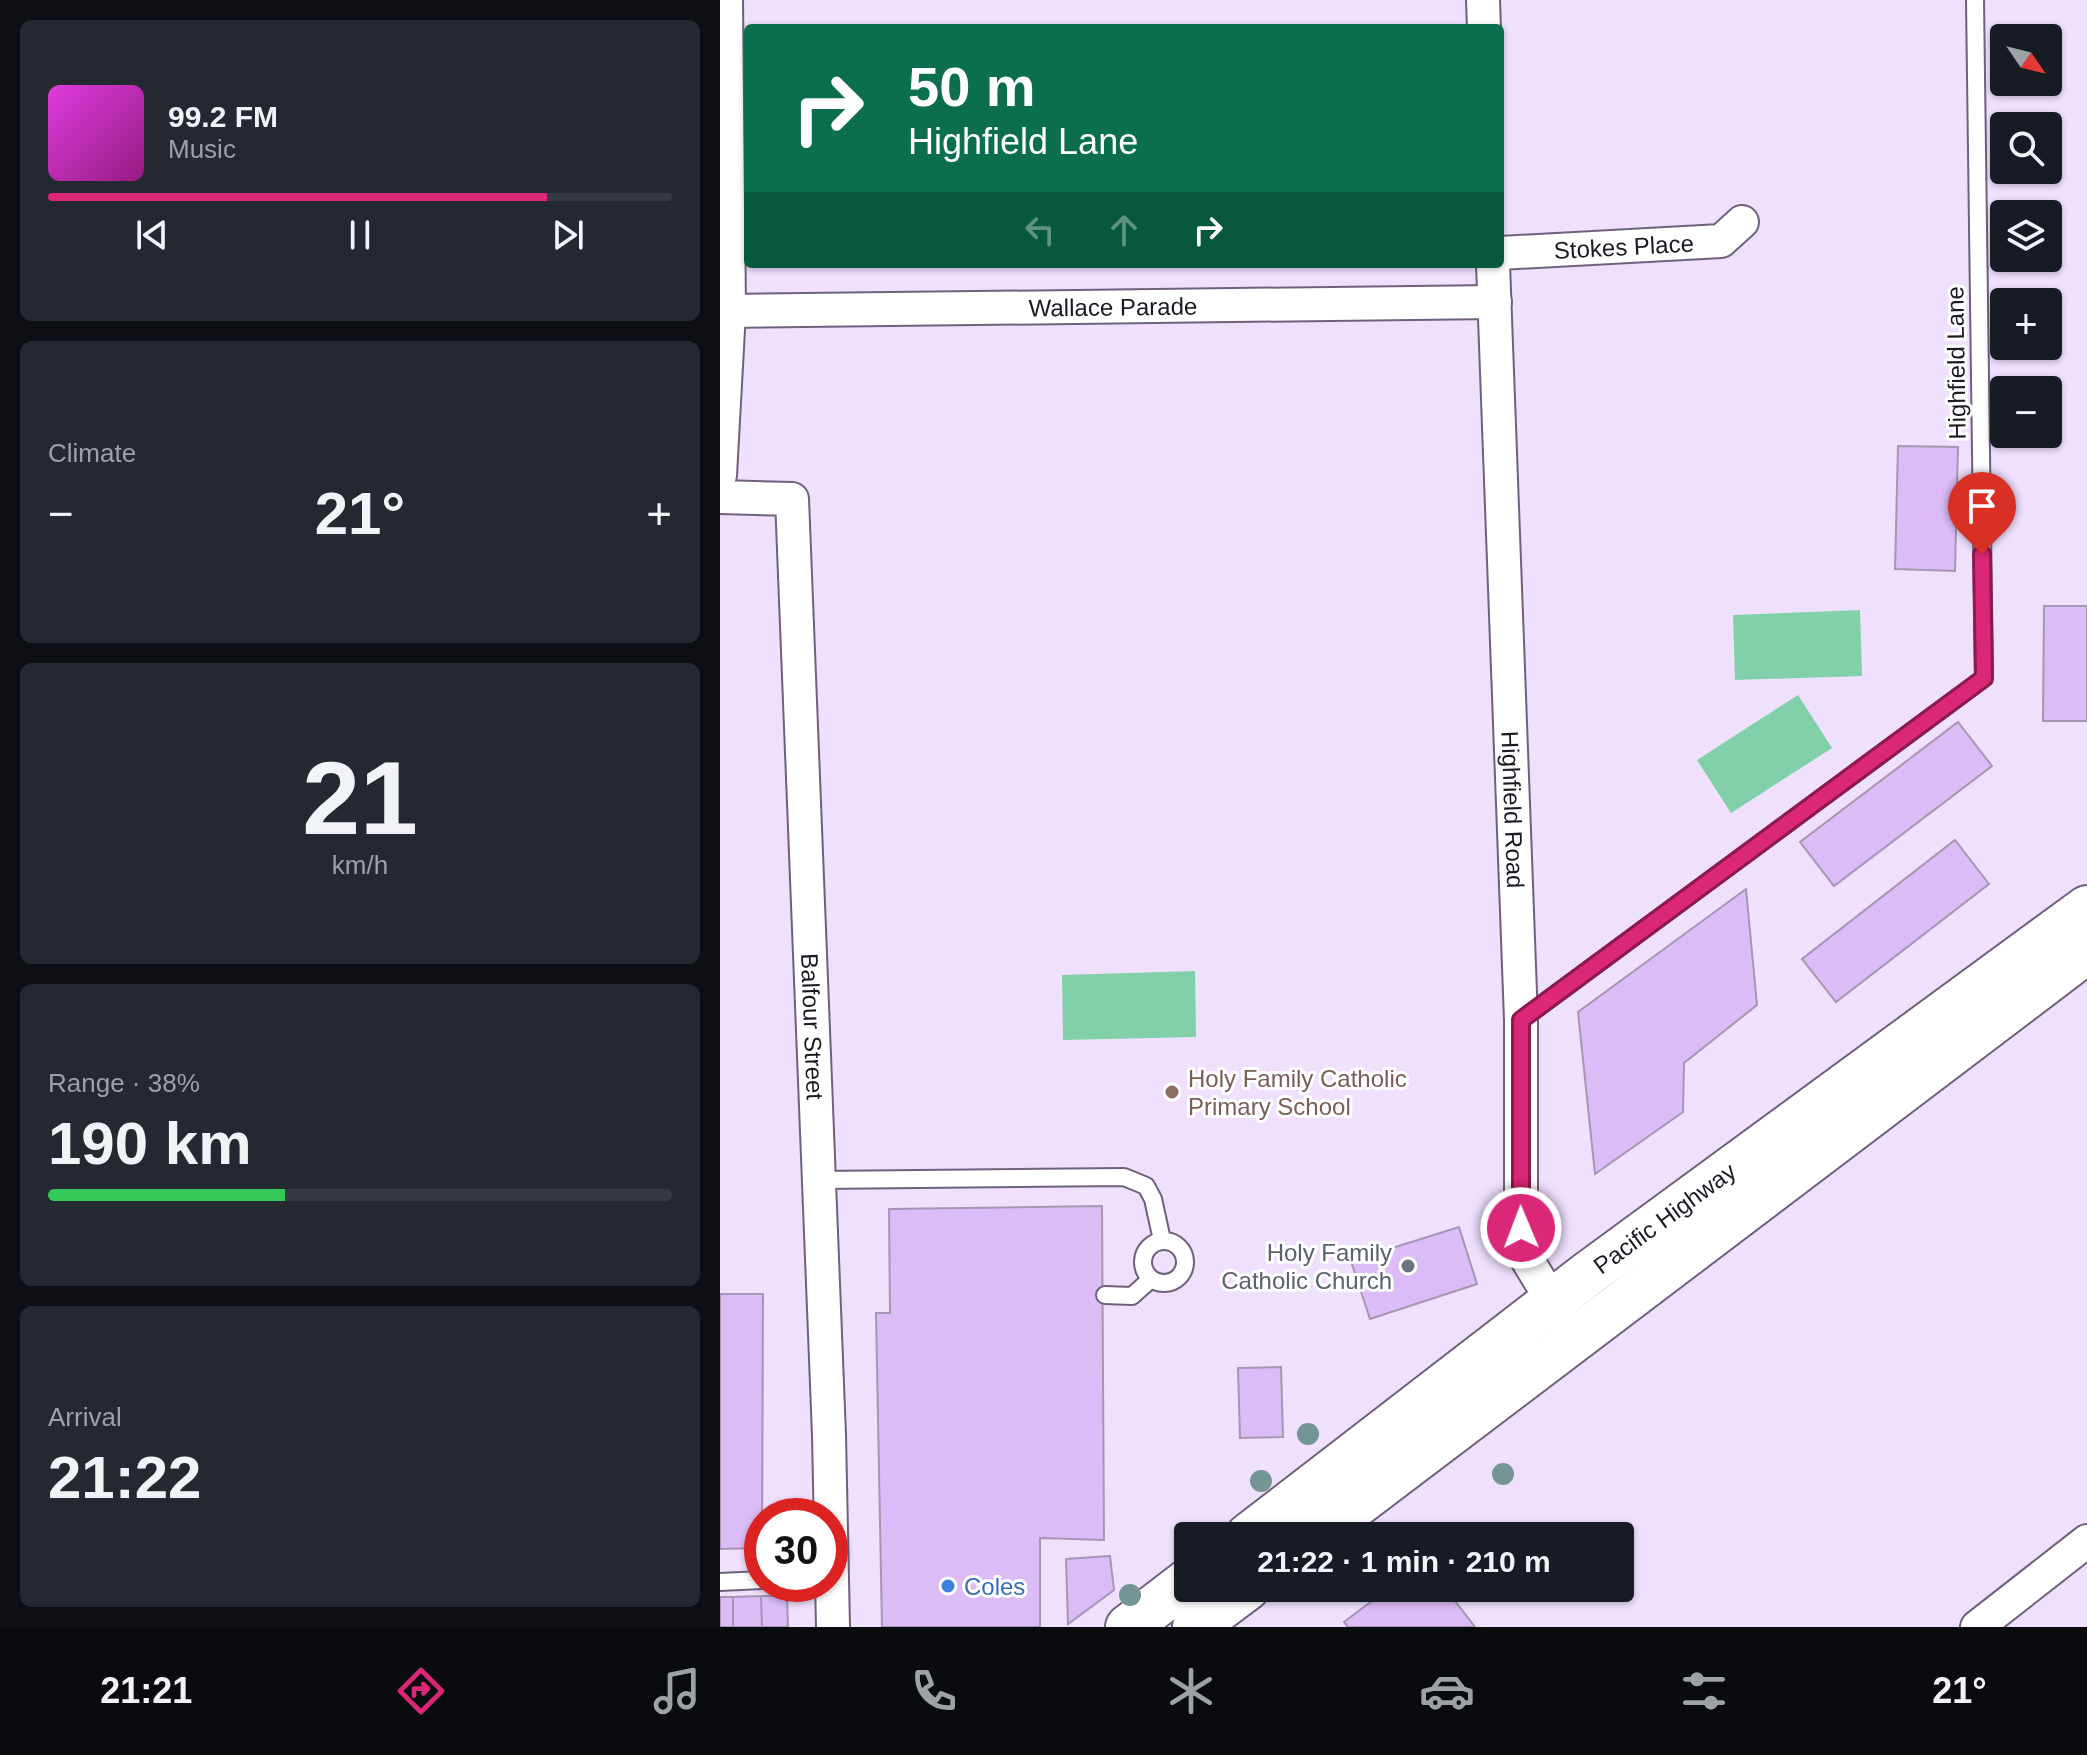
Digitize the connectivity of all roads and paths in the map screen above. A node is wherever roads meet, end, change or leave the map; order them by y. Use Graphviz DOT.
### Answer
graph roads {
  1 [pos="726,0"];
  2 [pos="1483,0"];
  3 [pos="1975,0"];
  4 [pos="1484,24"];
  5 [pos="723,58"];
  6 [pos="1742,222"];
  7 [pos="1504,253"];
  8 [pos="1493,268"];
  9 [pos="1495,302"];
  10 [pos="729,311"];
  11 [pos="720,475"];
  12 [pos="720,497"];
  13 [pos="2087,908"];
  14 [pos="2087,951"];
  15 [pos="1521,1020"];
  16 [pos="819,1180"];
  17 [pos="1162,1240"];
  18 [pos="1151,1279"];
  19 [pos="1105,1295"];
  20 [pos="1551,1302"];
  21 [pos="1576,1339"];
  22 [pos="829,1498"];
  23 [pos="1266,1522"];
  24 [pos="1334,1522"];
  25 [pos="2087,1541"];
  26 [pos="744,1581"];
  27 [pos="720,1582"];
  28 [pos="832,1602"];
  29 [pos="1217,1606"];
  30 [pos="833,1627"];
  31 [pos="1128,1627"];
  32 [pos="1977,1627"];
  1 -- 5 [label="street"];
  2 -- 4 [label="street"];
  3 -- 15 [label="lane, Highfield Lane"];
  5 -- 10 [label="street"];
  6 -- 7 [label="street, Stokes Place"];
  8 -- 9 [label="street, Highfield Road"];
  9 -- 10 [label="street, Wallace Parade"];
  9 -- 15 [label="street, Highfield Road"];
  10 -- 11 [label="street"];
  12 -- 16 [label="street, Balfour Street"];
  13 -- 20 [label="highway, Pacific Highway"];
  14 -- 21 [label="highway, Pacific Highway"];
  15 -- 20 [label="street, Highfield Road"];
  16 -- 17 [label="lane"];
  16 -- 22 [label="street, Balfour Street"];
  17 -- 18 [label="lane"];
  17 -- 18 [label="lane"];
  18 -- 19 [label="lane"];
  20 -- 21 [label="street, Highfield Road"];
  20 -- 23 [label="highway, Pacific Highway"];
  21 -- 24 [label="highway, Pacific Highway"];
  25 -- 32 [label="street"];
  26 -- 27 [label="lane"];
  28 -- 30 [label="street, Balfour Street"];
  29 -- 31 [label="highway"];
}
